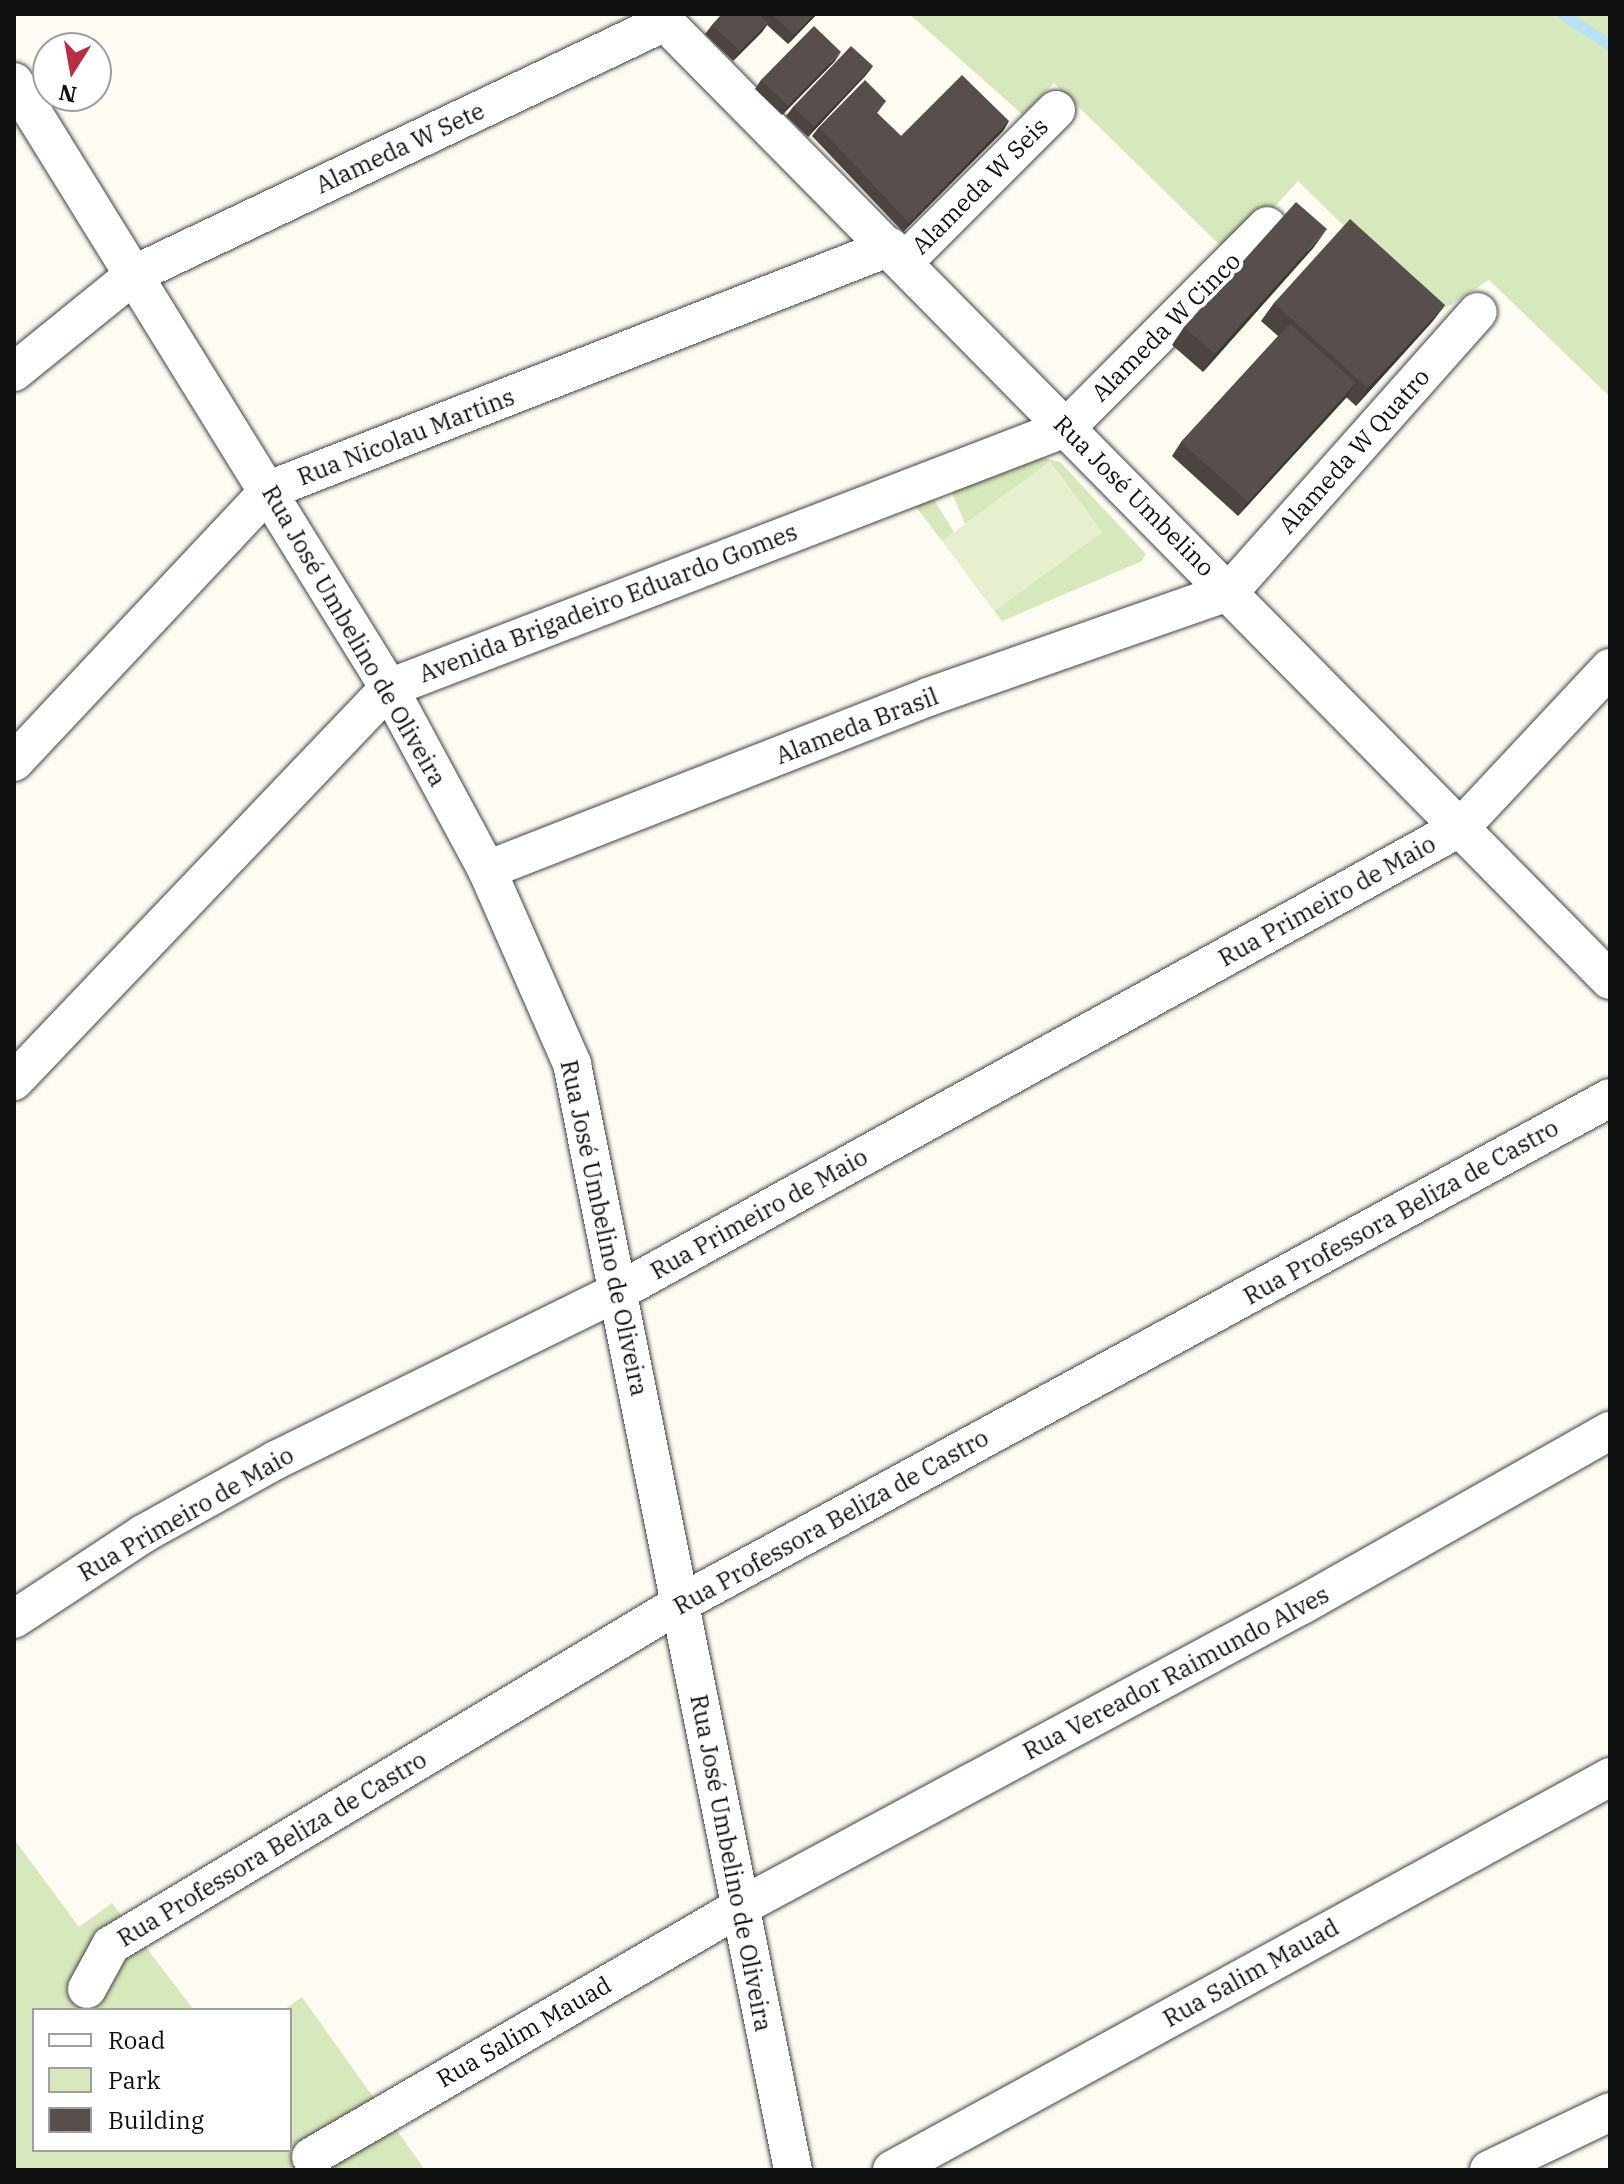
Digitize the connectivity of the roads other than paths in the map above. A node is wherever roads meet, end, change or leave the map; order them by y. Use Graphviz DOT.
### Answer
graph roads {
  1 [pos="661,18"];
  2 [pos="14,82"];
  3 [pos="1056,110"];
  4 [pos="1267,226"];
  5 [pos="897,254"];
  6 [pos="135,274"];
  7 [pos="1478,312"];
  8 [pos="14,372"];
  9 [pos="1066,428"];
  10 [pos="269,490"];
  11 [pos="1230,591"];
  12 [pos="1610,668"];
  13 [pos="389,688"];
  14 [pos="14,762"];
  15 [pos="1461,827"];
  16 [pos="487,870"];
  17 [pos="1610,980"];
  18 [pos="14,1081"];
  19 [pos="1610,1098"];
  20 [pos="621,1290"];
  21 [pos="1610,1431"];
  22 [pos="681,1603"];
  23 [pos="14,1619"];
  24 [pos="1610,1777"];
  25 [pos="738,1908"];
  26 [pos="87,1989"];
  27 [pos="1610,2112"];
  28 [pos="311,2157"];
  29 [pos="793,2170"];
  30 [pos="892,2170"];
  31 [pos="1489,2170"];
  1 -- 5 [label="street, Rua José Umbelino"];
  1 -- 6 [label="street, Alameda W Sete"];
  2 -- 6 [label="street, Rua José Umbelino de Oliveira"];
  3 -- 5 [label="street, Alameda W Seis"];
  4 -- 9 [label="street, Alameda W Cinco"];
  5 -- 9 [label="street, Rua José Umbelino"];
  5 -- 10 [label="street, Rua Nicolau Martins"];
  6 -- 8 [label="street"];
  6 -- 10 [label="street, Rua José Umbelino de Oliveira"];
  7 -- 11 [label="street, Alameda W Quatro"];
  9 -- 11 [label="street, Rua José Umbelino"];
  9 -- 13 [label="street, Avenida Brigadeiro Eduardo Gomes"];
  10 -- 13 [label="street, Rua José Umbelino de Oliveira"];
  10 -- 14 [label="street, Rua Nicolau Martins"];
  11 -- 15 [label="street, Rua José Umbelino"];
  11 -- 16 [label="street, Alameda Brasil"];
  12 -- 15 [label="street, Rua Primeiro de Maio"];
  13 -- 16 [label="street, Rua José Umbelino de Oliveira"];
  13 -- 18 [label="street, Avenida Brigadeiro Eduardo Gomes"];
  15 -- 17 [label="street, Rua José Umbelino"];
  15 -- 20 [label="street, Rua Primeiro de Maio"];
  16 -- 20 [label="street, Rua José Umbelino de Oliveira"];
  19 -- 22 [label="street, Rua Professora Beliza de Castro"];
  20 -- 22 [label="street, Rua José Umbelino de Oliveira"];
  20 -- 23 [label="street, Rua Primeiro de Maio"];
  21 -- 25 [label="street, Rua Vereador Raimundo Alves"];
  22 -- 25 [label="street, Rua José Umbelino de Oliveira"];
  22 -- 26 [label="street, Rua Professora Beliza de Castro"];
  24 -- 30 [label="street, Rua Salim Mauad"];
  25 -- 28 [label="street, Rua Salim Mauad"];
  25 -- 29 [label="street, Rua José Umbelino de Oliveira"];
  27 -- 31 [label="street"];
}
